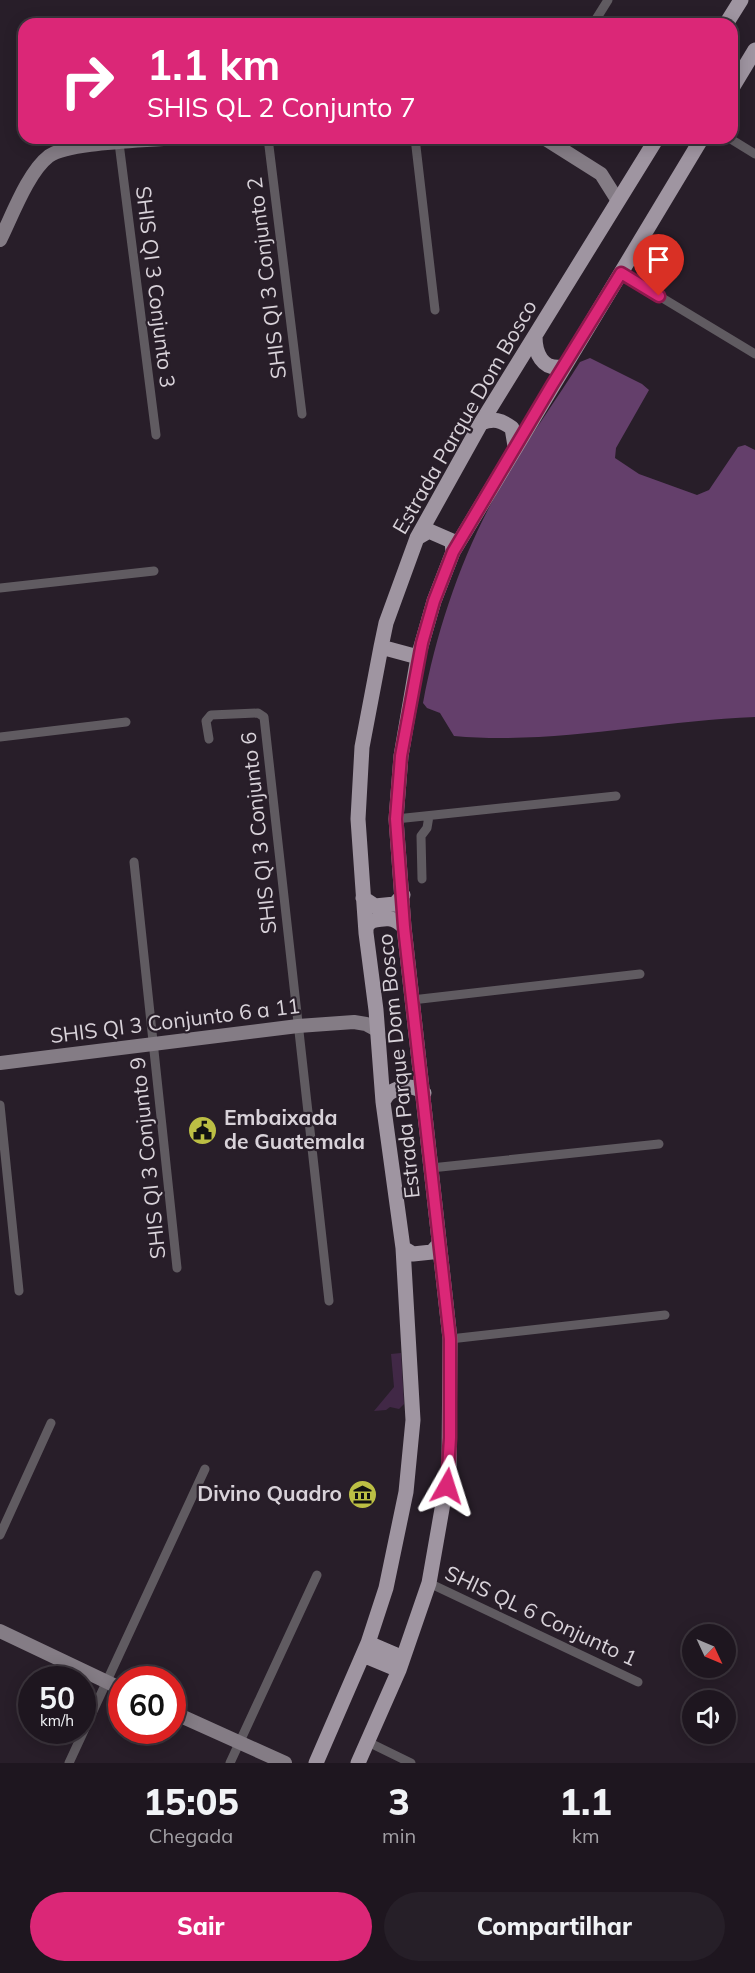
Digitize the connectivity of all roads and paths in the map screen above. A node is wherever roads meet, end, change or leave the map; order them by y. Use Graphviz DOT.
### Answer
graph roads {
  1 [pos="608,0"];
  2 [pos="741,0"];
  3 [pos="597,18"];
  4 [pos="730,18"];
  5 [pos="755,50"];
  6 [pos="738,59"];
  7 [pos="746,64"];
  8 [pos="738,77"];
  9 [pos="108,144"];
  10 [pos="119,144"];
  11 [pos="269,144"];
  12 [pos="417,144"];
  13 [pos="554,144"];
  14 [pos="653,144"];
  15 [pos="698,144"];
  16 [pos="738,144"];
  17 [pos="755,154"];
  18 [pos="601,174"];
  19 [pos="633,177"];
  20 [pos="618,201"];
  21 [pos="0,240"];
  22 [pos="621,273"];
  23 [pos="435,310"];
  24 [pos="535,336"];
  25 [pos="755,354"];
  26 [pos="562,367"];
  27 [pos="495,399"];
  28 [pos="302,414"];
  29 [pos="530,422"];
  30 [pos="481,423"];
  31 [pos="156,435"];
  32 [pos="515,446"];
  33 [pos="417,538"];
  34 [pos="453,552"];
  35 [pos="154,571"];
  36 [pos="0,588"];
  37 [pos="381,647"];
  38 [pos="418,657"];
  39 [pos="126,722"];
  40 [pos="0,737"];
  41 [pos="209,739"];
  42 [pos="616,796"];
  43 [pos="429,816"];
  44 [pos="396,819"];
  45 [pos="134,862"];
  46 [pos="422,879"];
  47 [pos="403,895"];
  48 [pos="363,898"];
  49 [pos="404,927"];
  50 [pos="366,933"];
  51 [pos="640,974"];
  52 [pos="412,1000"];
  53 [pos="376,1010"];
  54 [pos="354,1022"];
  55 [pos="298,1026"];
  56 [pos="377,1030"];
  57 [pos="155,1044"];
  58 [pos="0,1063"];
  59 [pos="421,1070"];
  60 [pos="380,1074"];
  61 [pos="424,1093"];
  62 [pos="383,1102"];
  63 [pos="0,1105"];
  64 [pos="659,1144"];
  65 [pos="431,1168"];
  66 [pos="440,1244"];
  67 [pos="403,1248"];
  68 [pos="441,1262"];
  69 [pos="404,1266"];
  70 [pos="177,1268"];
  71 [pos="19,1291"];
  72 [pos="329,1301"];
  73 [pos="665,1316"];
  74 [pos="450,1339"];
  75 [pos="51,1423"];
  76 [pos="205,1469"];
  77 [pos="0,1535"];
  78 [pos="317,1575"];
  79 [pos="429,1583"];
  80 [pos="0,1631"];
  81 [pos="365,1649"];
  82 [pos="401,1664"];
  83 [pos="106,1682"];
  84 [pos="638,1682"];
  85 [pos="186,1718"];
  86 [pos="239,1742"];
  87 [pos="368,1742"];
  88 [pos="69,1763"];
  89 [pos="230,1763"];
  90 [pos="285,1763"];
  91 [pos="316,1763"];
  92 [pos="358,1763"];
  93 [pos="411,1763"];
  1 -- 3 [label="street"];
  2 -- 4 [label="main road"];
  5 -- 7 [label="main road"];
  6 -- 7 [label="main road"];
  7 -- 8 [label="main road"];
  9 -- 21 [label="street"];
  10 -- 31 [label="street, SHIS QI 3 Conjunto 3"];
  11 -- 28 [label="street, SHIS QI 3 Conjunto 2"];
  12 -- 23 [label="street"];
  13 -- 18 [label="street"];
  14 -- 19 [label="main road, Estrada Parque Dom Bosco"];
  15 -- 22 [label="main road, Estrada Parque Dom Bosco"];
  16 -- 17 [label="street"];
  18 -- 19 [label="street"];
  18 -- 20 [label="street"];
  19 -- 20 [label="main road, Estrada Parque Dom Bosco"];
  20 -- 24 [label="main road, Estrada Parque Dom Bosco"];
  22 -- 25 [label="street"];
  22 -- 26 [label="main road, Estrada Parque Dom Bosco"];
  24 -- 26 [label="main road"];
  24 -- 27 [label="main road, Estrada Parque Dom Bosco"];
  26 -- 29 [label="main road, Estrada Parque Dom Bosco"];
  27 -- 29 [label="main road"];
  27 -- 30 [label="main road, Estrada Parque Dom Bosco"];
  29 -- 32 [label="main road, Estrada Parque Dom Bosco"];
  30 -- 32 [label="main road"];
  30 -- 33 [label="main road, Estrada Parque Dom Bosco"];
  32 -- 34 [label="main road, Estrada Parque Dom Bosco"];
  33 -- 34 [label="main road"];
  33 -- 37 [label="main road, Estrada Parque Dom Bosco"];
  34 -- 38 [label="main road, Estrada Parque Dom Bosco"];
  35 -- 36 [label="street"];
  37 -- 38 [label="main road"];
  37 -- 48 [label="main road, Estrada Parque Dom Bosco"];
  38 -- 44 [label="main road, Estrada Parque Dom Bosco"];
  39 -- 40 [label="street"];
  41 -- 55 [label="street, SHIS QI 3 Conjunto 6"];
  42 -- 43 [label="street"];
  43 -- 44 [label="street"];
  43 -- 46 [label="street"];
  44 -- 47 [label="main road, Estrada Parque Dom Bosco"];
  45 -- 57 [label="street, SHIS QI 3 Conjunto 9"];
  47 -- 48 [label="main road"];
  47 -- 49 [label="main road, Estrada Parque Dom Bosco"];
  48 -- 50 [label="main road, Estrada Parque Dom Bosco"];
  49 -- 50 [label="main road"];
  49 -- 52 [label="main road, Estrada Parque Dom Bosco"];
  50 -- 53 [label="main road, Estrada Parque Dom Bosco"];
  51 -- 52 [label="street"];
  52 -- 59 [label="main road, Estrada Parque Dom Bosco"];
  53 -- 54 [label="street, SHIS QI 3 Conjunto 6 a 11"];
  53 -- 56 [label="main road, Estrada Parque Dom Bosco"];
  54 -- 55 [label="street, SHIS QI 3 Conjunto 6 a 11"];
  54 -- 56 [label="street, SHIS QI 3 Conjunto 6 a 11"];
  55 -- 57 [label="street, SHIS QI 3 Conjunto 6 a 11"];
  55 -- 72 [label="street"];
  56 -- 60 [label="main road, Estrada Parque Dom Bosco"];
  57 -- 58 [label="street, SHIS QI 3 Conjunto 6 a 11"];
  57 -- 70 [label="street, SHIS QI 3 Conjunto 9"];
  59 -- 60 [label="main road"];
  59 -- 61 [label="main road, Estrada Parque Dom Bosco"];
  60 -- 62 [label="main road, Estrada Parque Dom Bosco"];
  61 -- 62 [label="main road"];
  61 -- 65 [label="main road, Estrada Parque Dom Bosco"];
  62 -- 67 [label="main road, Estrada Parque Dom Bosco"];
  63 -- 71 [label="street"];
  64 -- 65 [label="street"];
  65 -- 66 [label="main road, Estrada Parque Dom Bosco"];
  66 -- 67 [label="main road"];
  66 -- 68 [label="main road, Estrada Parque Dom Bosco"];
  67 -- 69 [label="main road, Estrada Parque Dom Bosco"];
  68 -- 69 [label="main road"];
  68 -- 74 [label="main road, Estrada Parque Dom Bosco"];
  69 -- 81 [label="main road, Estrada Parque Dom Bosco"];
  73 -- 74 [label="street"];
  74 -- 79 [label="main road, Estrada Parque Dom Bosco"];
  75 -- 77 [label="street"];
  76 -- 83 [label="street"];
  78 -- 86 [label="street"];
  79 -- 82 [label="main road, Estrada Parque Dom Bosco"];
  79 -- 84 [label="street, SHIS QL 6 Conjunto 1"];
  80 -- 83 [label="street"];
  81 -- 82 [label="main road"];
  81 -- 91 [label="main road, Estrada Parque Dom Bosco"];
  82 -- 87 [label="main road, Estrada Parque Dom Bosco"];
  83 -- 88 [label="street"];
  85 -- 86 [label="street"];
  86 -- 89 [label="street"];
  86 -- 90 [label="street"];
  87 -- 92 [label="main road, Estrada Parque Dom Bosco"];
  87 -- 93 [label="street"];
}
